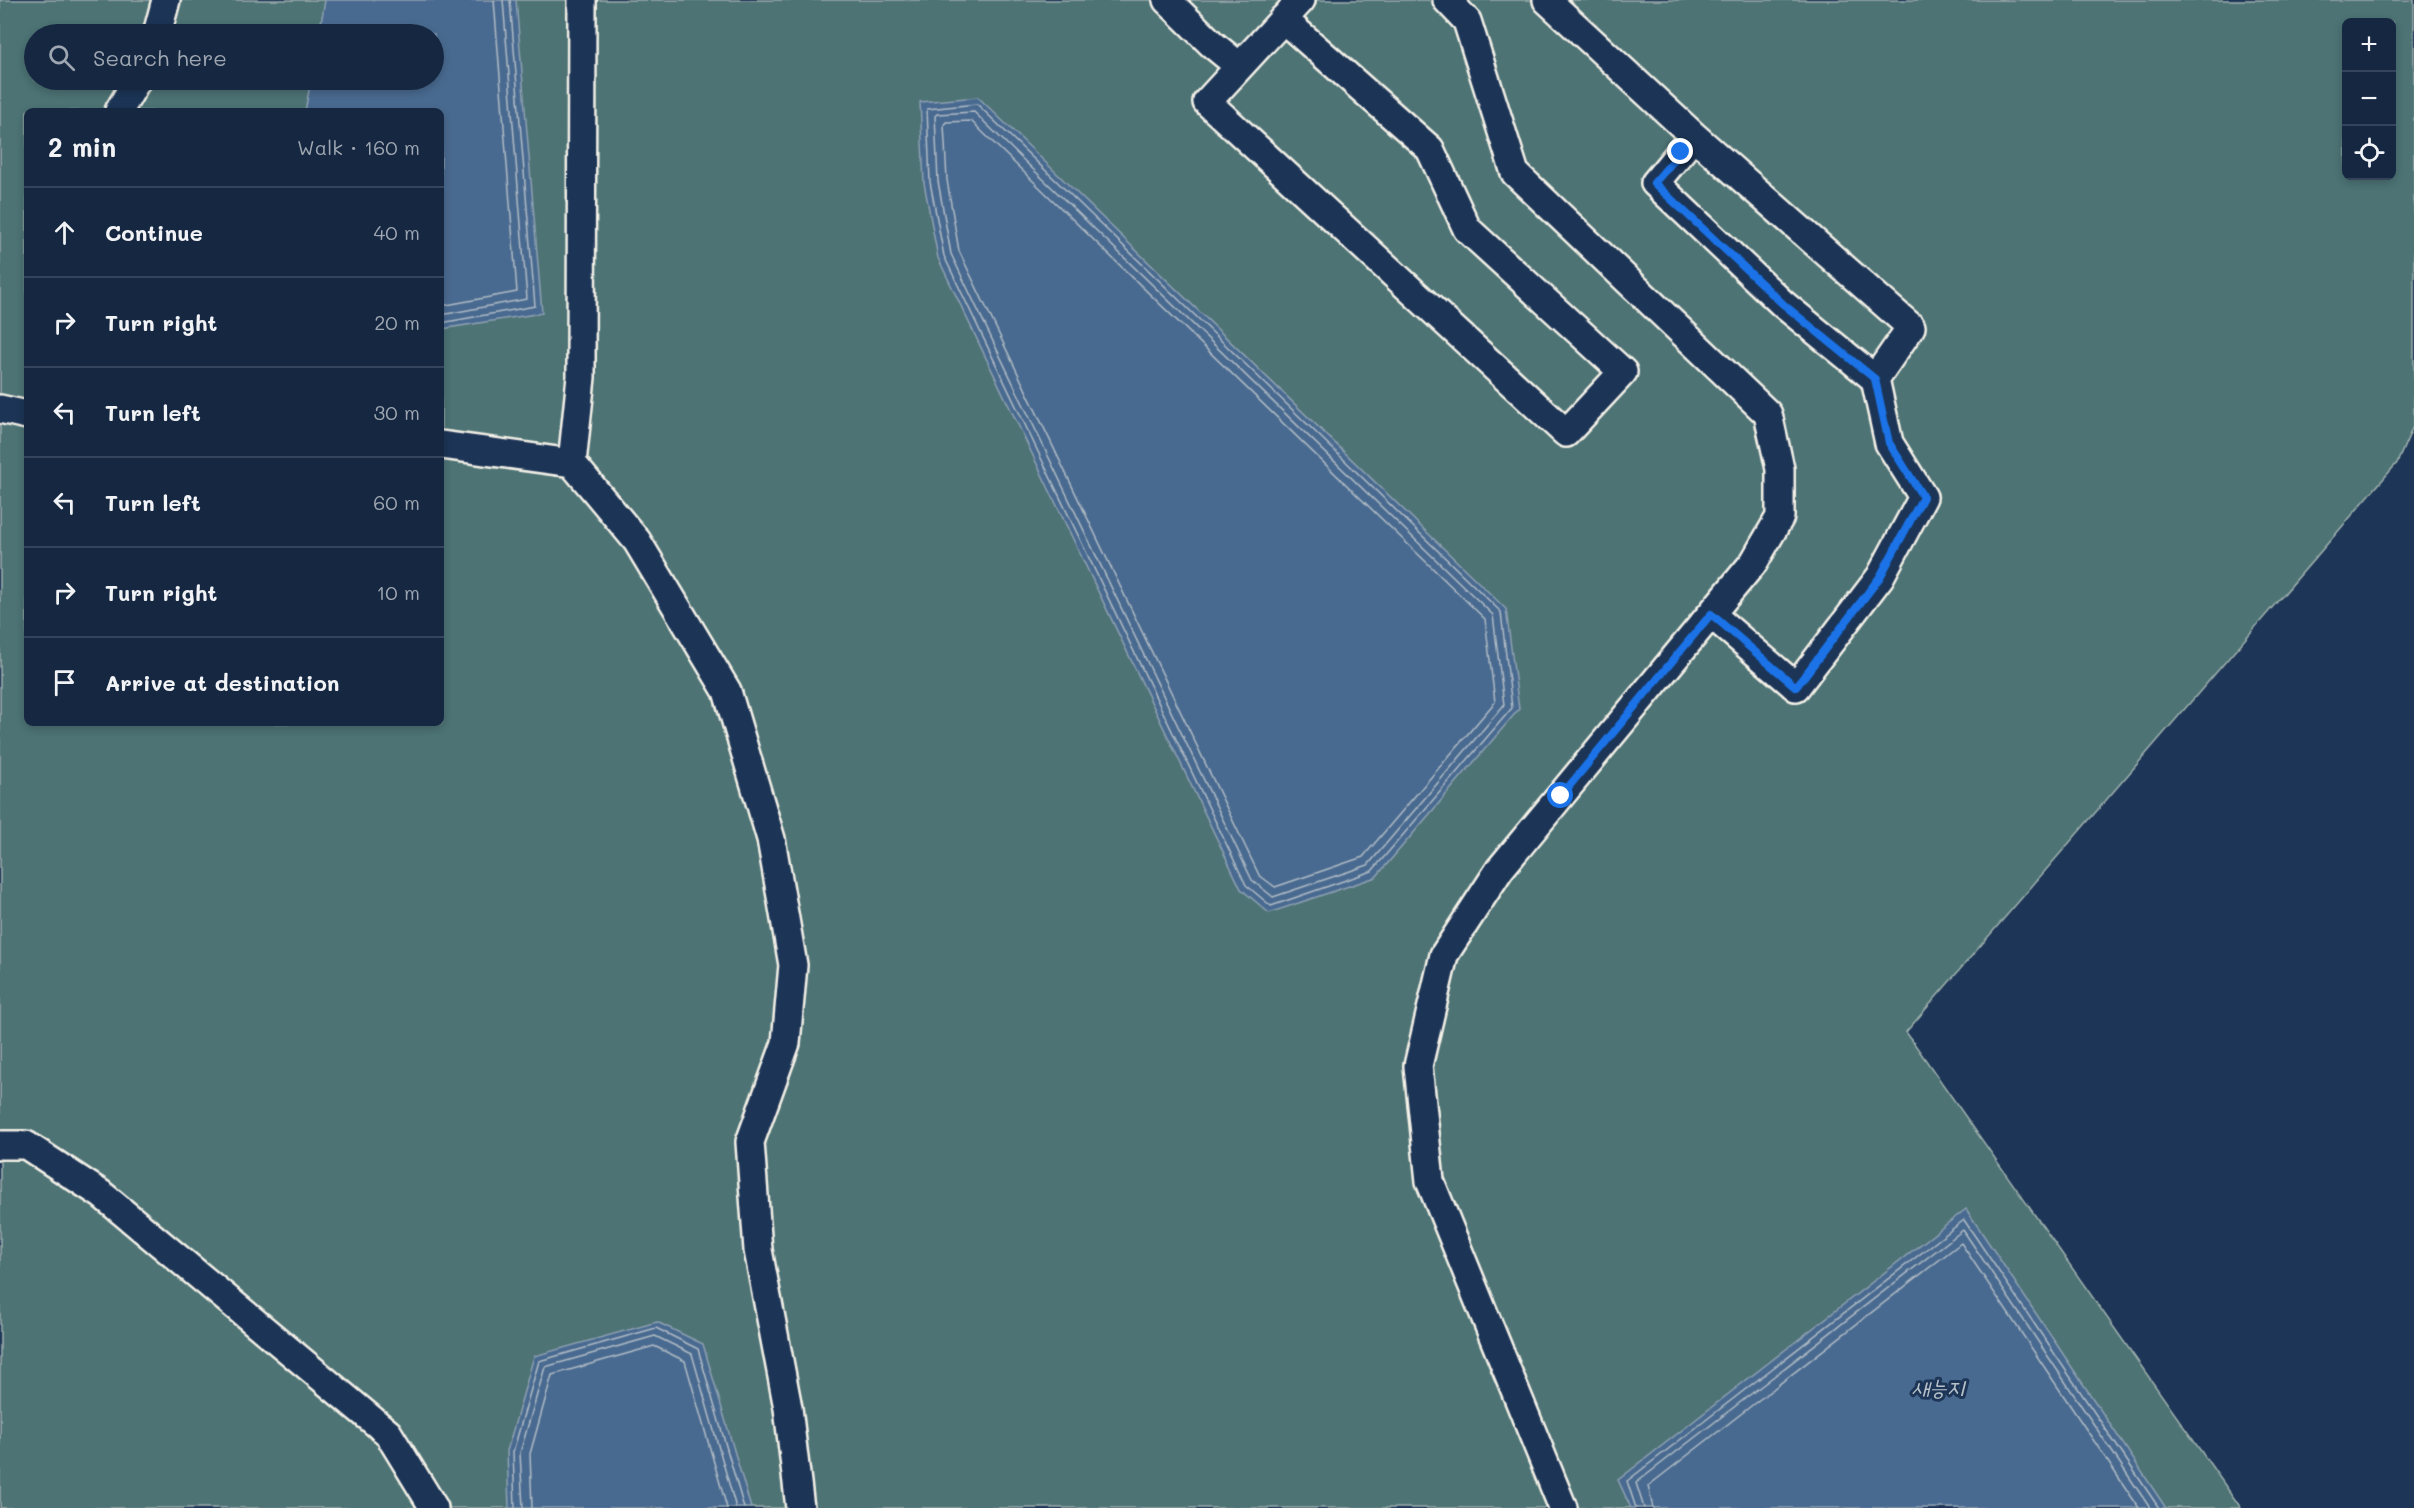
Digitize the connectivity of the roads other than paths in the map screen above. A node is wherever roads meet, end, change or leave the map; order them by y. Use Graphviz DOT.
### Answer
graph roads {
  1 [pos="166,0"];
  2 [pos="582,0"];
  3 [pos="1167,0"];
  4 [pos="1447,0"];
  5 [pos="1548,0"];
  6 [pos="1292,10"];
  7 [pos="160,24"];
  8 [pos="1239,66"];
  9 [pos="132,90"];
  10 [pos="121,108"];
  11 [pos="1694,136"];
  12 [pos="1875,379"];
  13 [pos="0,409"];
  14 [pos="24,415"];
  15 [pos="444,445"];
  16 [pos="572,462"];
  17 [pos="1711,614"];
  18 [pos="0,1145"];
  19 [pos="434,1508"];
  20 [pos="800,1508"];
  21 [pos="1563,1508"];
  1 -- 7 [label="lane"];
  2 -- 16 [label="lane"];
  3 -- 8 [label="lane"];
  4 -- 17 [label="lane"];
  5 -- 11 [label="lane"];
  6 -- 8 [label="lane"];
  6 -- 8 [label="lane"];
  9 -- 10 [label="lane"];
  11 -- 12 [label="lane"];
  11 -- 12 [label="lane"];
  12 -- 17 [label="lane"];
  13 -- 14 [label="lane"];
  15 -- 16 [label="lane"];
  16 -- 20 [label="lane"];
  17 -- 21 [label="lane"];
  18 -- 19 [label="lane"];
}
